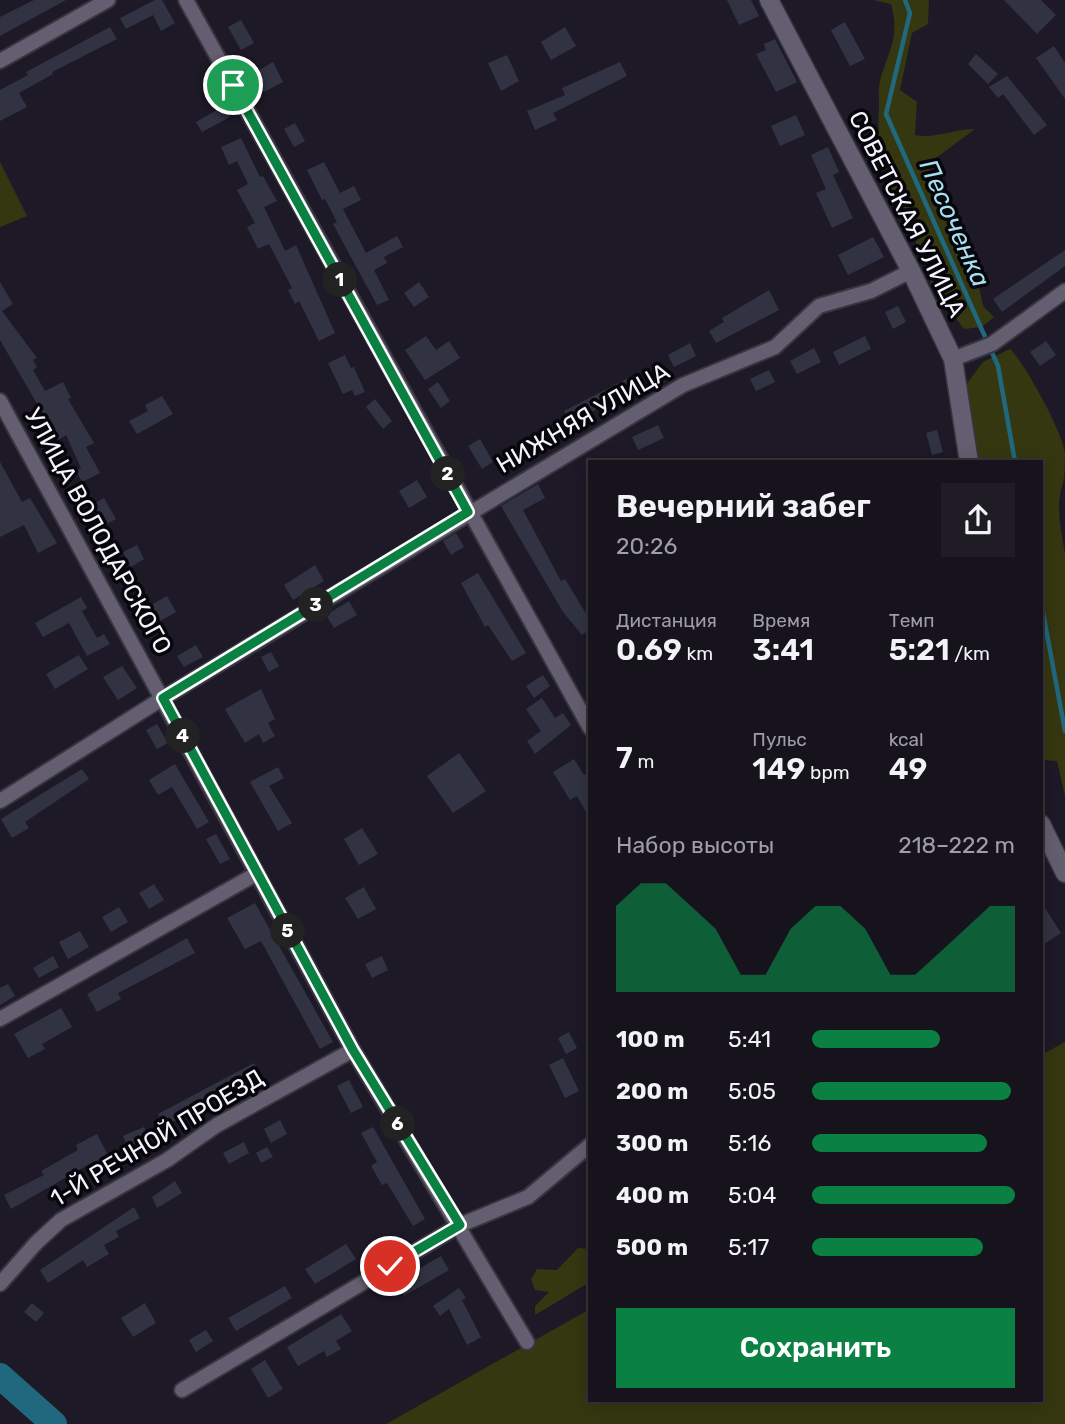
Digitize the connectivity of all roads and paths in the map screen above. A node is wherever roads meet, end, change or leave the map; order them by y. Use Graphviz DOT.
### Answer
graph roads {
  1 [pos="108,0"];
  2 [pos="186,0"];
  3 [pos="769,0"];
  4 [pos="0,61"];
  5 [pos="911,271"];
  6 [pos="1065,291"];
  7 [pos="953,359"];
  8 [pos="0,401"];
  9 [pos="969,460"];
  10 [pos="468,512"];
  11 [pos="163,698"];
  12 [pos="588,723"];
  13 [pos="0,801"];
  14 [pos="1043,828"];
  15 [pos="1065,873"];
  16 [pos="256,874"];
  17 [pos="0,1020"];
  18 [pos="353,1050"];
  19 [pos="588,1147"];
  20 [pos="460,1225"];
  21 [pos="0,1284"];
  22 [pos="527,1342"];
  23 [pos="182,1390"];
  1 -- 4 [label="street"];
  2 -- 10 [label="street"];
  3 -- 5 [label="street, СОВЕТСКАЯ УЛИЦА"];
  5 -- 7 [label="street, СОВЕТСКАЯ УЛИЦА"];
  5 -- 10 [label="street, НИЖНЯЯ УЛИЦА"];
  6 -- 7 [label="street"];
  7 -- 9 [label="street, СОВЕТСКАЯ УЛИЦА"];
  8 -- 11 [label="street, УЛИЦА ВОЛОДАРСКОГО"];
  10 -- 11 [label="street, НИЖНЯЯ УЛИЦА"];
  10 -- 12 [label="street"];
  11 -- 13 [label="street, НИЖНЯЯ УЛИЦА"];
  11 -- 16 [label="street, УЛИЦА ВОЛОДАРСКОГО"];
  14 -- 15 [label="street"];
  16 -- 17 [label="street"];
  16 -- 18 [label="street, УЛИЦА ВОЛОДАРСКОГО"];
  18 -- 20 [label="street, УЛИЦА ВОЛОДАРСКОГО"];
  18 -- 21 [label="street, 1-Й РЕЧНОЙ ПРОЕЗД"];
  19 -- 20 [label="street"];
  20 -- 22 [label="street, УЛИЦА ВОЛОДАРСКОГО"];
  20 -- 23 [label="street"];
}
